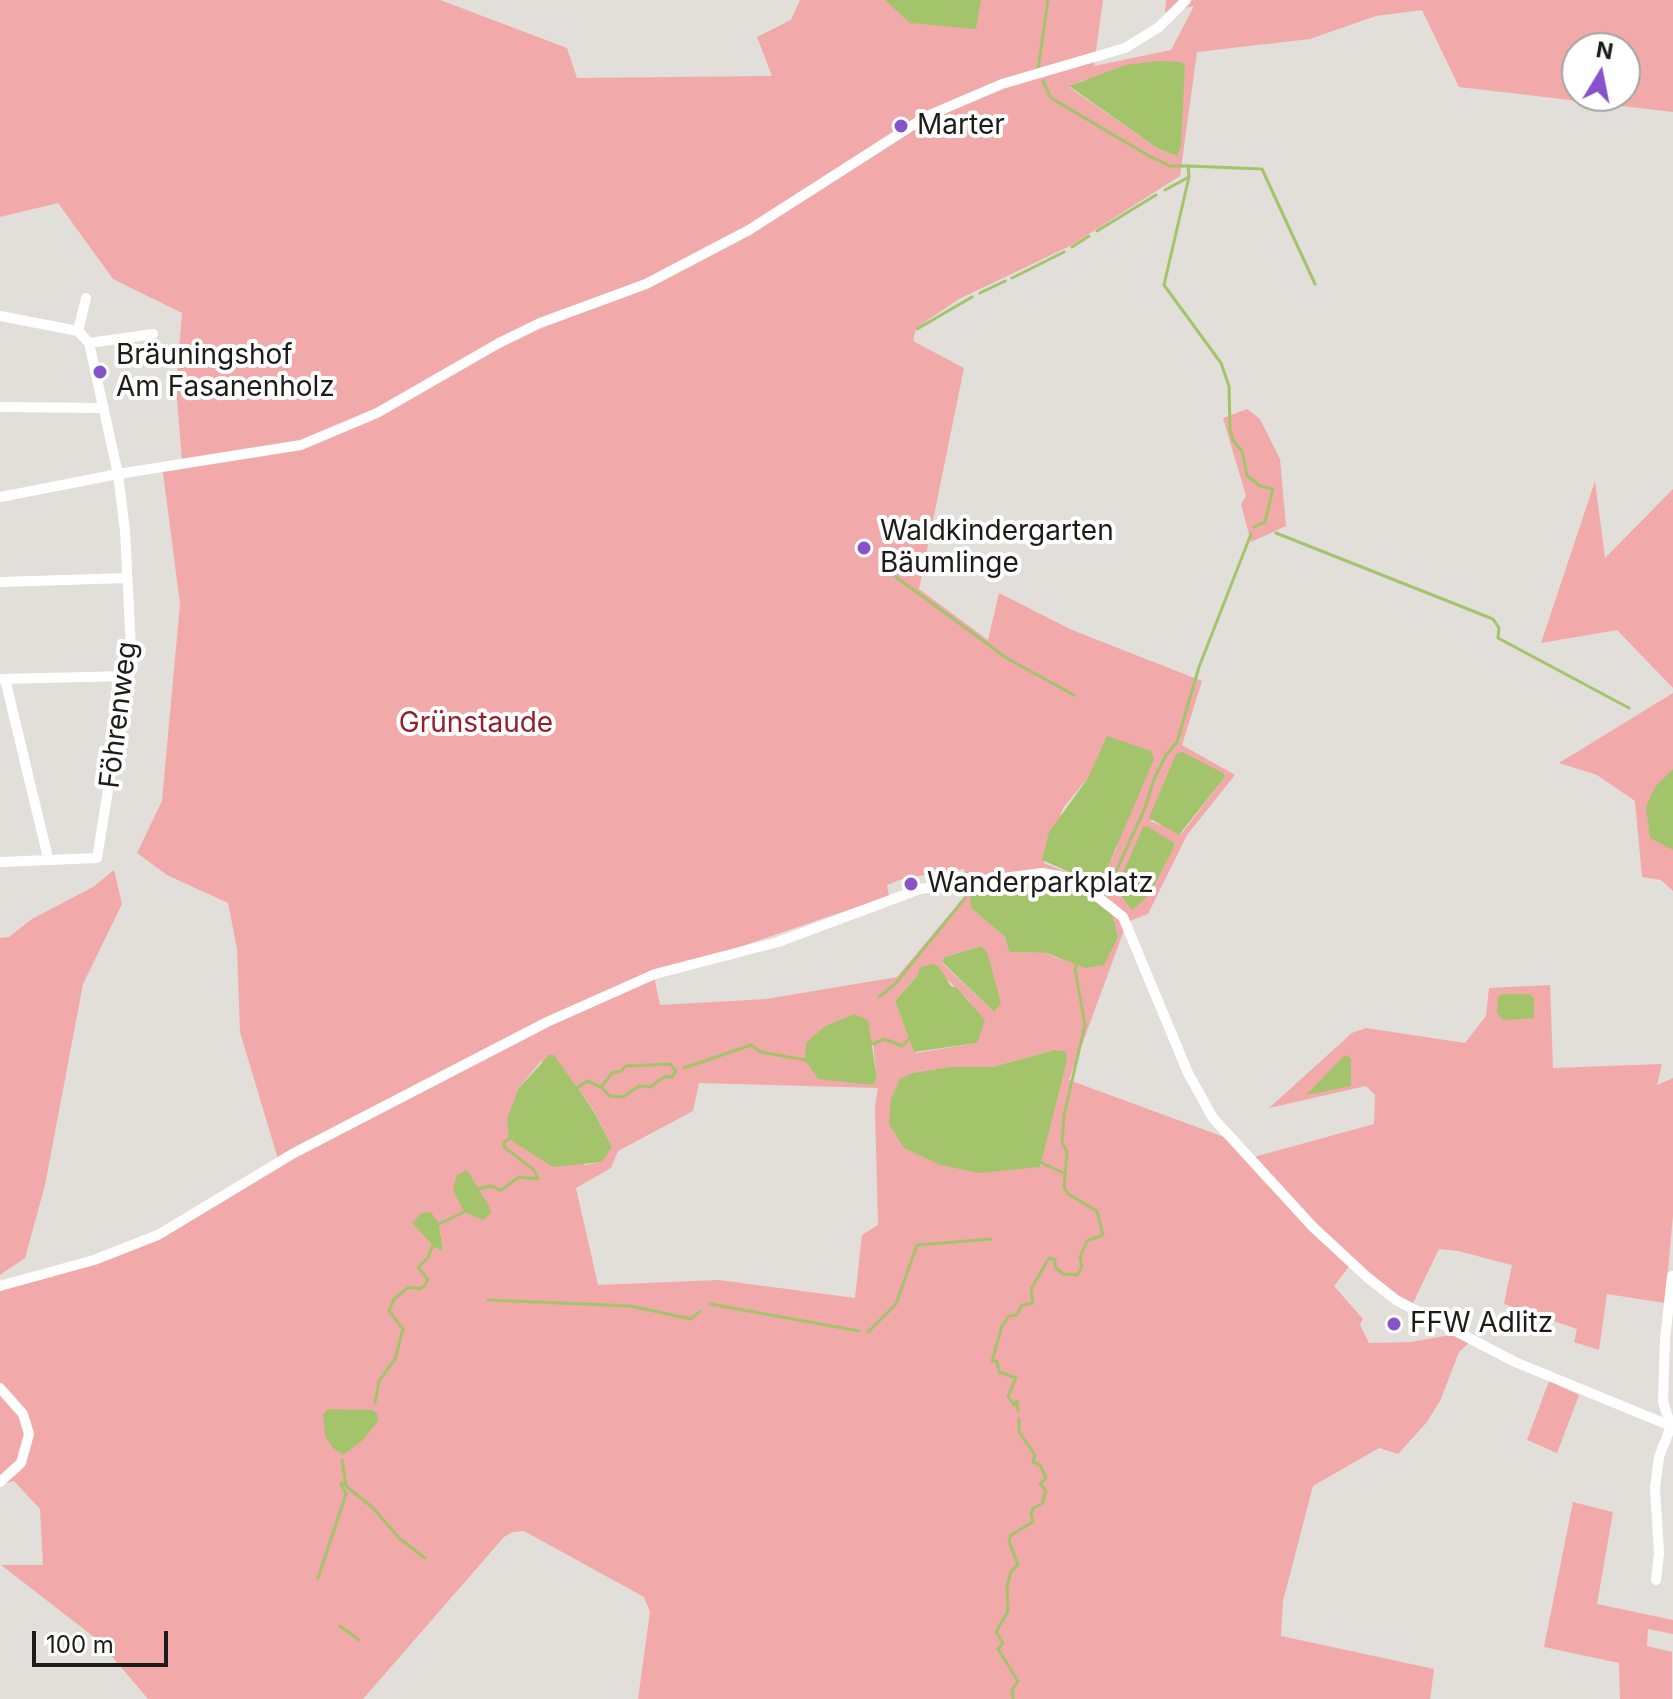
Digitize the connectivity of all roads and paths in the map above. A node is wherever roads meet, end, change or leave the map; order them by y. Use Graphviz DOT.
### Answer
graph roads {
  1 [pos="1186,0"];
  2 [pos="86,298"];
  3 [pos="0,316"];
  4 [pos="78,331"];
  5 [pos="153,334"];
  6 [pos="89,343"];
  7 [pos="0,407"];
  8 [pos="104,408"];
  9 [pos="118,474"];
  10 [pos="0,497"];
  11 [pos="127,578"];
  12 [pos="0,582"];
  13 [pos="129,676"];
  14 [pos="2,679"];
  15 [pos="48,858"];
  16 [pos="0,862"];
  17 [pos="1672,1276"];
  18 [pos="0,1286"];
  19 [pos="0,1388"];
  20 [pos="1672,1426"];
  21 [pos="0,1482"];
  22 [pos="1656,1580"];
  1 -- 9 [label="street"];
  2 -- 4 [label="street"];
  3 -- 4 [label="street"];
  4 -- 6 [label="street"];
  5 -- 6 [label="street"];
  6 -- 8 [label="street, Föhrenweg"];
  7 -- 8 [label="street"];
  8 -- 9 [label="street, Föhrenweg"];
  9 -- 10 [label="street"];
  9 -- 11 [label="street, Föhrenweg"];
  11 -- 12 [label="street"];
  11 -- 13 [label="street, Föhrenweg"];
  13 -- 14 [label="street"];
  13 -- 15 [label="street, Föhrenweg"];
  14 -- 15 [label="street"];
  15 -- 16 [label="street, Föhrenweg"];
  17 -- 20 [label="street"];
  18 -- 20 [label="street"];
  19 -- 21 [label="street"];
  20 -- 22 [label="street"];
}
